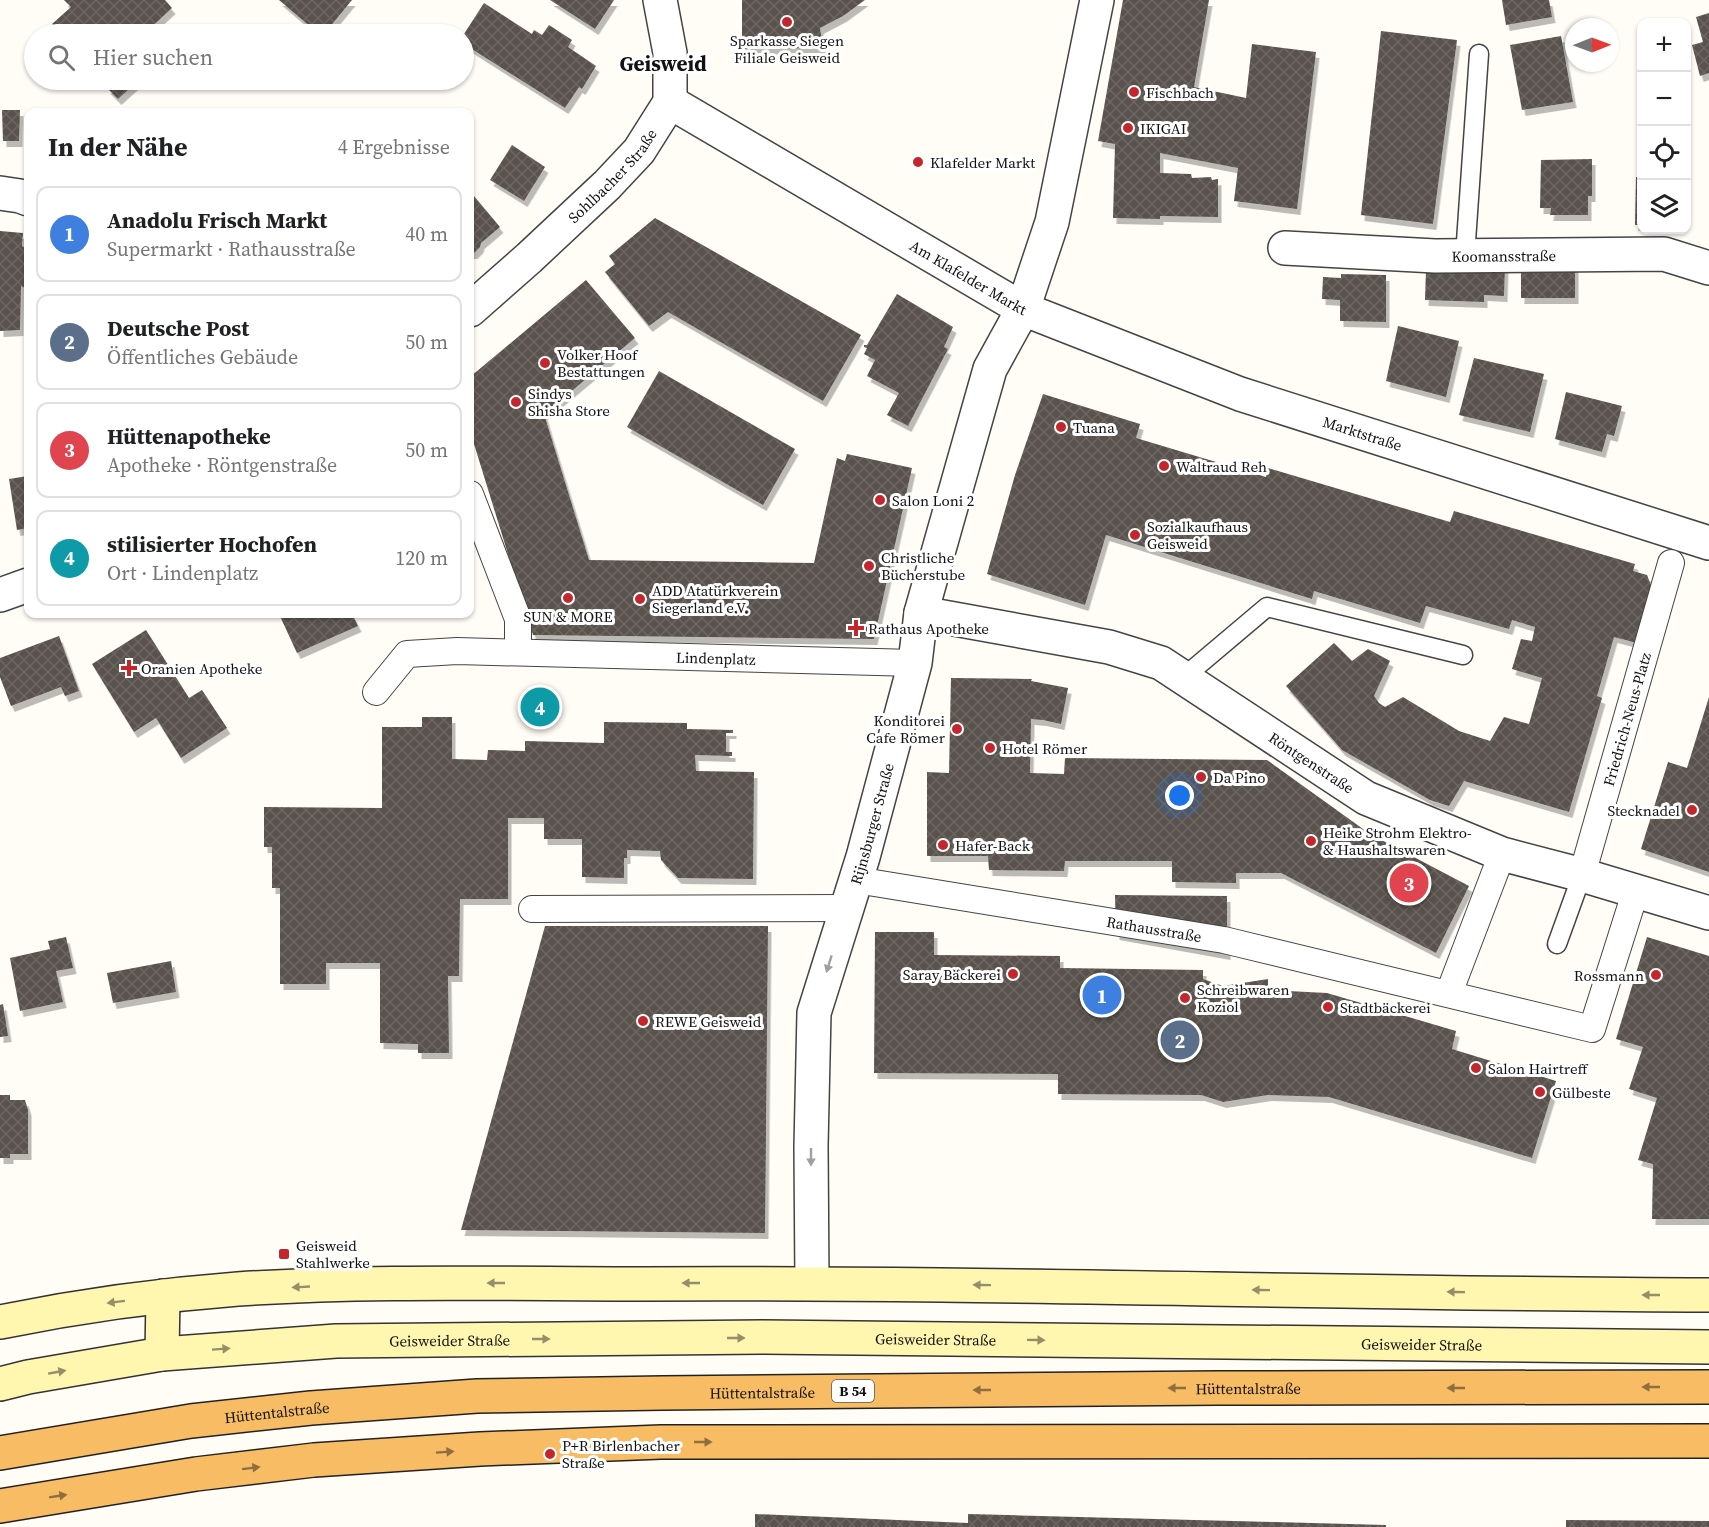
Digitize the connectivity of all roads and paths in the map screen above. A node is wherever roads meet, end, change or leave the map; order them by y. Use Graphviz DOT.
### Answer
graph roads {
  1 [pos="660,0"];
  2 [pos="1096,0"];
  3 [pos="1479,54"];
  4 [pos="670,102"];
  5 [pos="0,194"];
  6 [pos="24,198"];
  7 [pos="1291,252"];
  8 [pos="1465,256"];
  9 [pos="1709,268"];
  10 [pos="474,306"];
  11 [pos="1023,309"];
  12 [pos="474,504"];
  13 [pos="1709,543"];
  14 [pos="1671,562"];
  15 [pos="24,586"];
  16 [pos="0,595"];
  17 [pos="921,613"];
  18 [pos="518,652"];
  19 [pos="1463,654"];
  20 [pos="915,663"];
  21 [pos="1184,677"];
  22 [pos="376,692"];
  23 [pos="1502,854"];
  24 [pos="1582,875"];
  25 [pos="1636,890"];
  26 [pos="851,894"];
  27 [pos="532,909"];
  28 [pos="1709,913"];
  29 [pos="1557,944"];
  30 [pos="1449,993"];
  31 [pos="812,1283"];
  32 [pos="1709,1295"];
  33 [pos="163,1296"];
  34 [pos="0,1322"];
  35 [pos="1709,1347"];
  36 [pos="162,1354"];
  37 [pos="0,1384"];
  38 [pos="1709,1387"];
  39 [pos="1709,1441"];
  40 [pos="0,1454"];
  41 [pos="0,1506"];
  1 -- 4 [label="street"];
  2 -- 11 [label="street, Am Klafelder Markt"];
  3 -- 8 [label="lane"];
  4 -- 10 [label="street, Sohlbacher Straße"];
  4 -- 11 [label="street, Am Klafelder Markt"];
  5 -- 6 [label="street"];
  7 -- 8 [label="street, Koomansstraße"];
  8 -- 9 [label="street, Koomansstraße"];
  11 -- 13 [label="street, Marktstraße"];
  11 -- 17 [label="street, Rijnsburger Straße"];
  12 -- 18 [label="street"];
  14 -- 24 [label="street, Friedrich-Neus-Platz"];
  15 -- 16 [label="street"];
  17 -- 20 [label="street, Rijnsburger Straße"];
  17 -- 21 [label="street, Röntgenstraße"];
  18 -- 20 [label="street, Lindenplatz"];
  18 -- 22 [label="street, Lindenplatz"];
  19 -- 21 [label="lane"];
  20 -- 26 [label="street, Rijnsburger Straße"];
  21 -- 23 [label="street, Röntgenstraße"];
  23 -- 24 [label="street, Röntgenstraße"];
  23 -- 30 [label="street"];
  24 -- 25 [label="street, Röntgenstraße"];
  24 -- 29 [label="lane"];
  25 -- 28 [label="street, Röntgenstraße"];
  25 -- 30 [label="street, Rathausstraße"];
  26 -- 27 [label="street, Rathausstraße"];
  26 -- 30 [label="street, Rathausstraße"];
  26 -- 31 [label="street, Rijnsburger Straße, one-way"];
  32 -- 31 [label="main road, one-way"];
  31 -- 33 [label="main road, one-way"];
  33 -- 34 [label="main road, one-way"];
  33 -- 36 [label="main road"];
  36 -- 35 [label="main road, Geisweider Straße, one-way"];
  37 -- 36 [label="main road, Geisweider Straße, one-way"];
  38 -- 40 [label="highway, Hüttentalstraße / B 54, one-way"];
  41 -- 39 [label="highway, one-way"];
}
